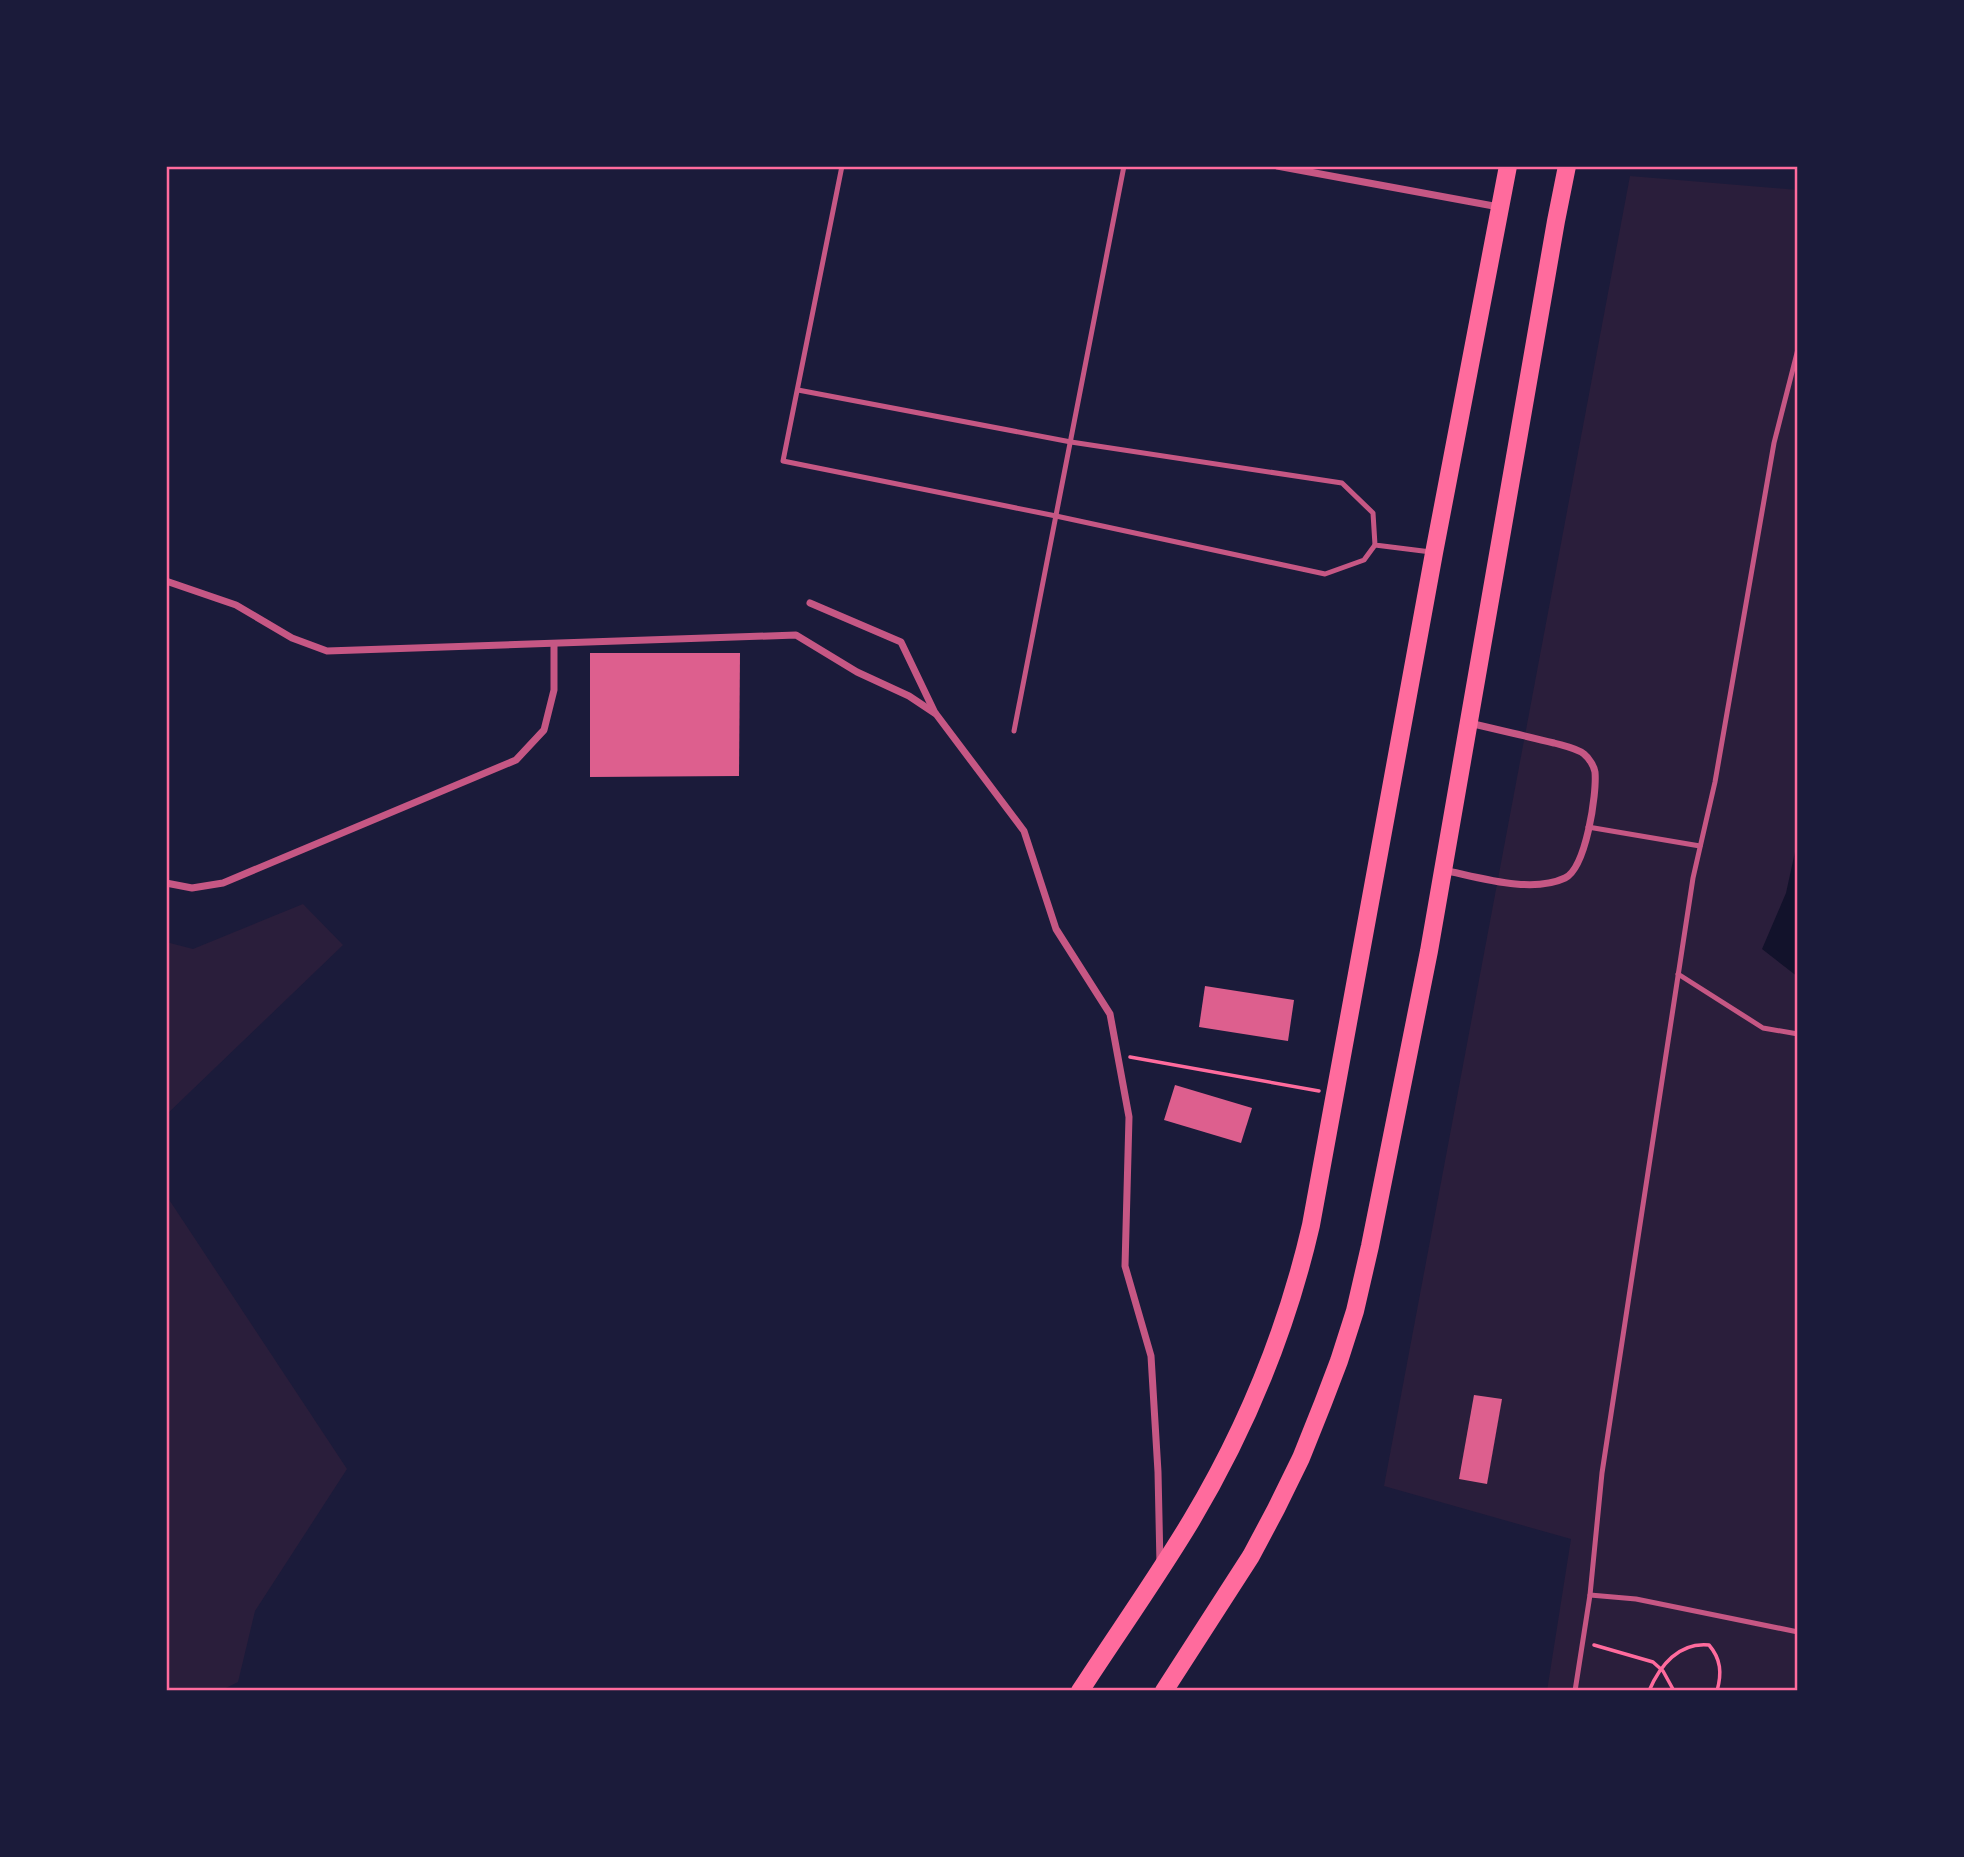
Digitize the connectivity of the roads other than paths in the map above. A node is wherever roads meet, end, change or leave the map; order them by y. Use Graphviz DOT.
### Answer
graph roads {
  1 [pos="842,166"];
  2 [pos="1124,166"];
  3 [pos="1277,166"];
  4 [pos="1508,166"];
  5 [pos="1567,166"];
  6 [pos="1499,208"];
  7 [pos="1798,349"];
  8 [pos="798,390"];
  9 [pos="1071,442"];
  10 [pos="1056,516"];
  11 [pos="1375,545"];
  12 [pos="1434,553"];
  13 [pos="166,581"];
  14 [pos="810,603"];
  15 [pos="554,646"];
  16 [pos="936,714"];
  17 [pos="1468,723"];
  18 [pos="1014,731"];
  19 [pos="1588,827"];
  20 [pos="1700,846"];
  21 [pos="1443,870"];
  22 [pos="166,883"];
  23 [pos="1678,974"];
  24 [pos="1798,1034"];
  25 [pos="1160,1568"];
  26 [pos="1590,1595"];
  27 [pos="1798,1632"];
  28 [pos="1080,1691"];
  29 [pos="1164,1691"];
  30 [pos="1574,1691"];
  1 -- 8 [label="lane"];
  2 -- 9 [label="lane"];
  3 -- 6 [label="street"];
  4 -- 6 [label="highway"];
  5 -- 17 [label="highway"];
  6 -- 12 [label="highway"];
  7 -- 20 [label="lane"];
  8 -- 9 [label="lane"];
  8 -- 10 [label="lane"];
  9 -- 10 [label="lane"];
  9 -- 11 [label="lane"];
  10 -- 11 [label="lane"];
  10 -- 18 [label="lane"];
  11 -- 12 [label="lane"];
  12 -- 25 [label="highway"];
  13 -- 16 [label="street"];
  14 -- 16 [label="street"];
  15 -- 22 [label="street"];
  16 -- 25 [label="street"];
  17 -- 19 [label="street"];
  17 -- 21 [label="highway"];
  19 -- 20 [label="lane"];
  19 -- 21 [label="street"];
  20 -- 23 [label="lane"];
  21 -- 29 [label="highway"];
  23 -- 24 [label="lane"];
  23 -- 26 [label="lane"];
  25 -- 28 [label="highway"];
  26 -- 27 [label="lane"];
  26 -- 30 [label="lane"];
}
